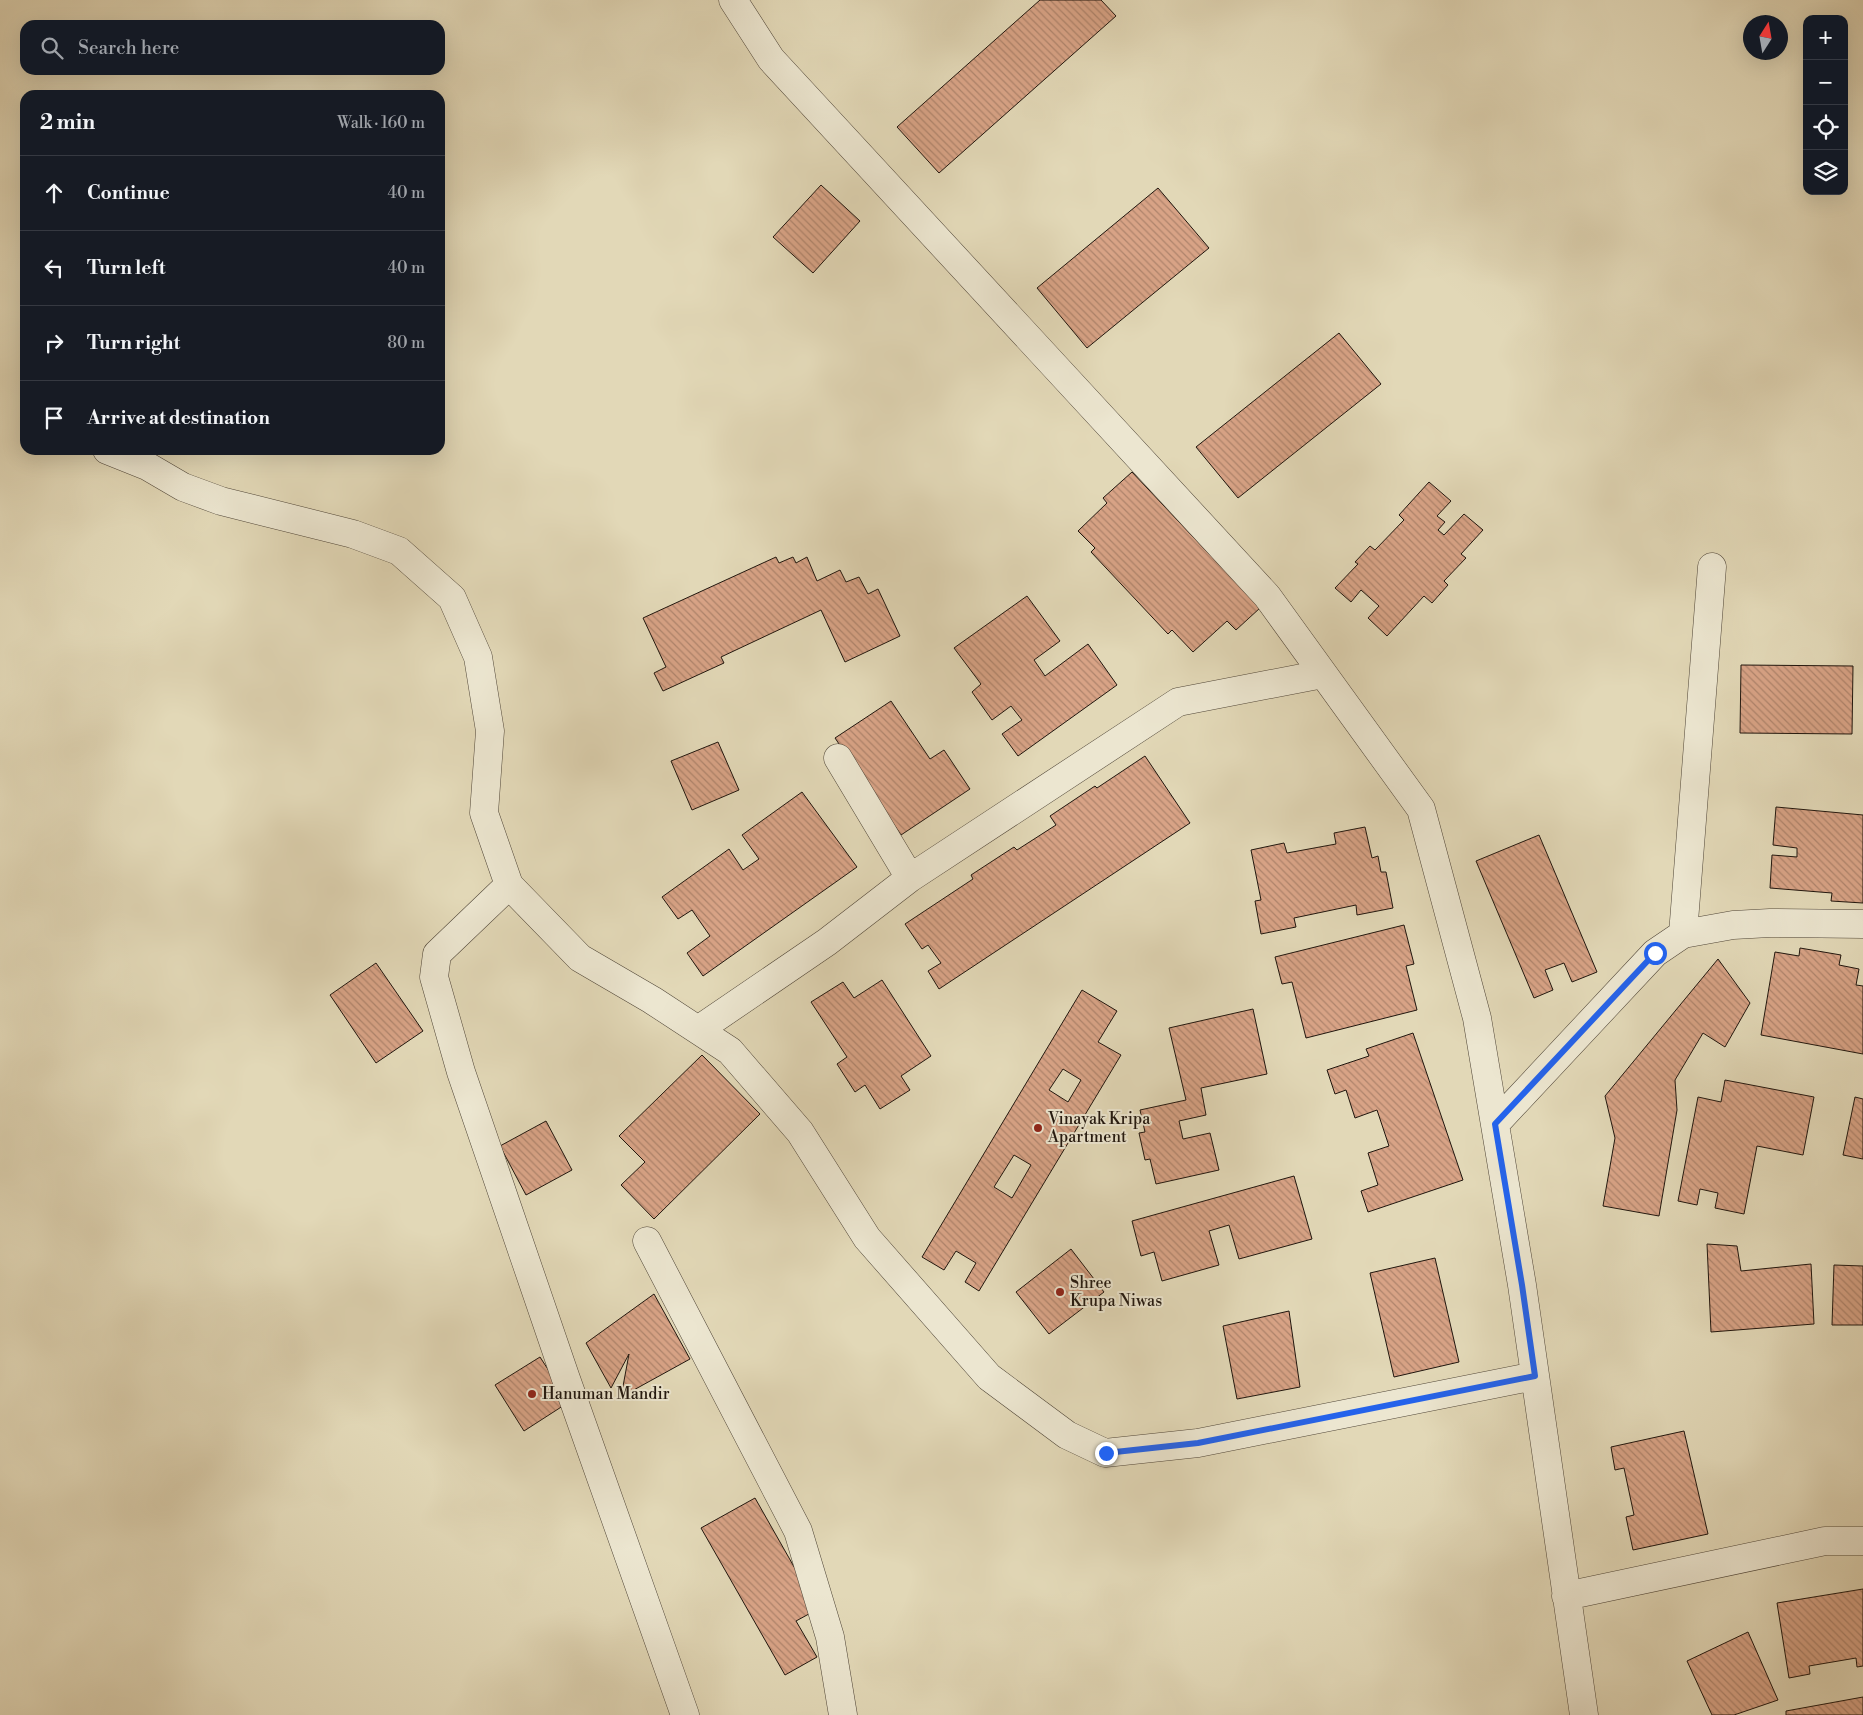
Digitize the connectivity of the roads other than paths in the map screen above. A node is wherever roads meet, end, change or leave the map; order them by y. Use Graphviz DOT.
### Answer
graph roads {
  1 [pos="733,0"];
  2 [pos="120,455"];
  3 [pos="1712,567"];
  4 [pos="1323,674"];
  5 [pos="838,758"];
  6 [pos="910,878"];
  7 [pos="509,885"];
  8 [pos="1863,924"];
  9 [pos="1683,934"];
  10 [pos="698,1030"];
  11 [pos="1495,1124"];
  12 [pos="647,1241"];
  13 [pos="1535,1376"];
  14 [pos="1863,1541"];
  15 [pos="1566,1596"];
  16 [pos="685,1715"];
  17 [pos="843,1715"];
  18 [pos="1584,1715"];
  1 -- 4 [label="street"];
  2 -- 7 [label="street"];
  3 -- 9 [label="street"];
  4 -- 6 [label="street"];
  4 -- 11 [label="street"];
  5 -- 6 [label="street"];
  6 -- 10 [label="street"];
  7 -- 10 [label="street"];
  7 -- 16 [label="street"];
  8 -- 9 [label="street"];
  9 -- 11 [label="street"];
  10 -- 13 [label="street"];
  11 -- 13 [label="street"];
  12 -- 17 [label="street"];
  13 -- 15 [label="street"];
  14 -- 15 [label="street"];
  15 -- 18 [label="street"];
}
